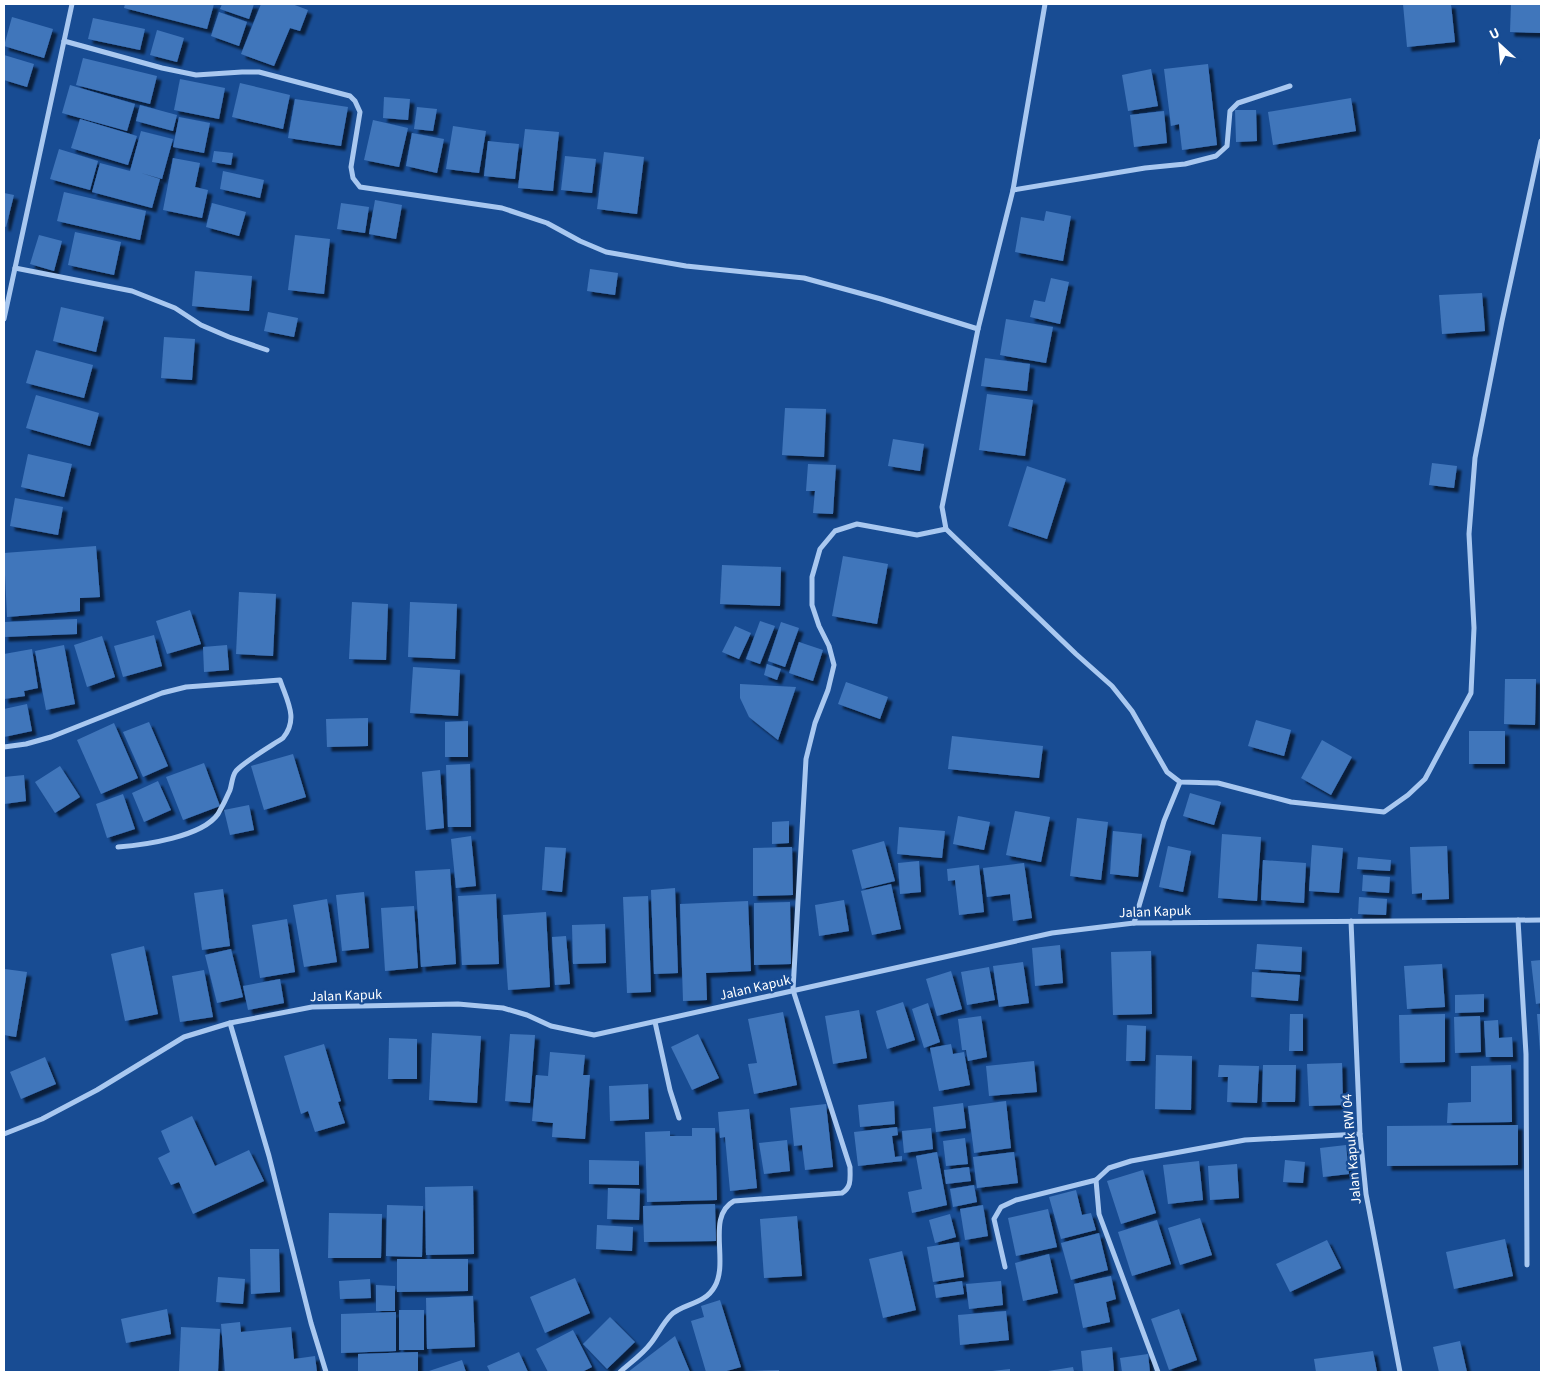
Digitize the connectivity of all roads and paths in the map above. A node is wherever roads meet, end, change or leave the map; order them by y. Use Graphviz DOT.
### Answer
graph roads {
  1 [pos="72,4"];
  2 [pos="1045,4"];
  3 [pos="64,41"];
  4 [pos="1290,86"];
  5 [pos="1541,141"];
  6 [pos="1013,190"];
  7 [pos="15,268"];
  8 [pos="4,319"];
  9 [pos="978,330"];
  10 [pos="267,350"];
  11 [pos="946,529"];
  12 [pos="4,747"];
  13 [pos="1180,782"];
  14 [pos="118,847"];
  15 [pos="1518,920"];
  16 [pos="1541,920"];
  17 [pos="1351,921"];
  18 [pos="1134,922"];
  19 [pos="793,990"];
  20 [pos="655,1022"];
  21 [pos="230,1023"];
  22 [pos="678,1118"];
  23 [pos="4,1134"];
  24 [pos="1360,1134"];
  25 [pos="1096,1180"];
  26 [pos="1527,1265"];
  27 [pos="1004,1267"];
  28 [pos="326,1372"];
  29 [pos="620,1372"];
  30 [pos="1158,1372"];
  31 [pos="1400,1372"];
  1 -- 3 [label="street"];
  2 -- 6 [label="street"];
  3 -- 7 [label="street"];
  3 -- 9 [label="street"];
  4 -- 6 [label="street"];
  5 -- 13 [label="street"];
  6 -- 9 [label="street"];
  7 -- 8 [label="street"];
  7 -- 10 [label="street"];
  9 -- 11 [label="street"];
  11 -- 13 [label="street"];
  11 -- 19 [label="street"];
  12 -- 14 [label="street"];
  13 -- 18 [label="street"];
  15 -- 16 [label="street, Jalan Kapuk"];
  15 -- 17 [label="street, Jalan Kapuk"];
  15 -- 26 [label="street"];
  17 -- 18 [label="street, Jalan Kapuk"];
  17 -- 24 [label="street, Jalan Kapuk RW 04"];
  18 -- 19 [label="street, Jalan Kapuk"];
  19 -- 20 [label="street, Jalan Kapuk"];
  19 -- 29 [label="street"];
  20 -- 21 [label="street, Jalan Kapuk"];
  20 -- 22 [label="street"];
  21 -- 23 [label="street, Jalan Kapuk"];
  21 -- 28 [label="street"];
  24 -- 25 [label="street"];
  24 -- 31 [label="street, Jalan Kapuk RW 04"];
  25 -- 27 [label="street"];
  25 -- 30 [label="street"];
}
